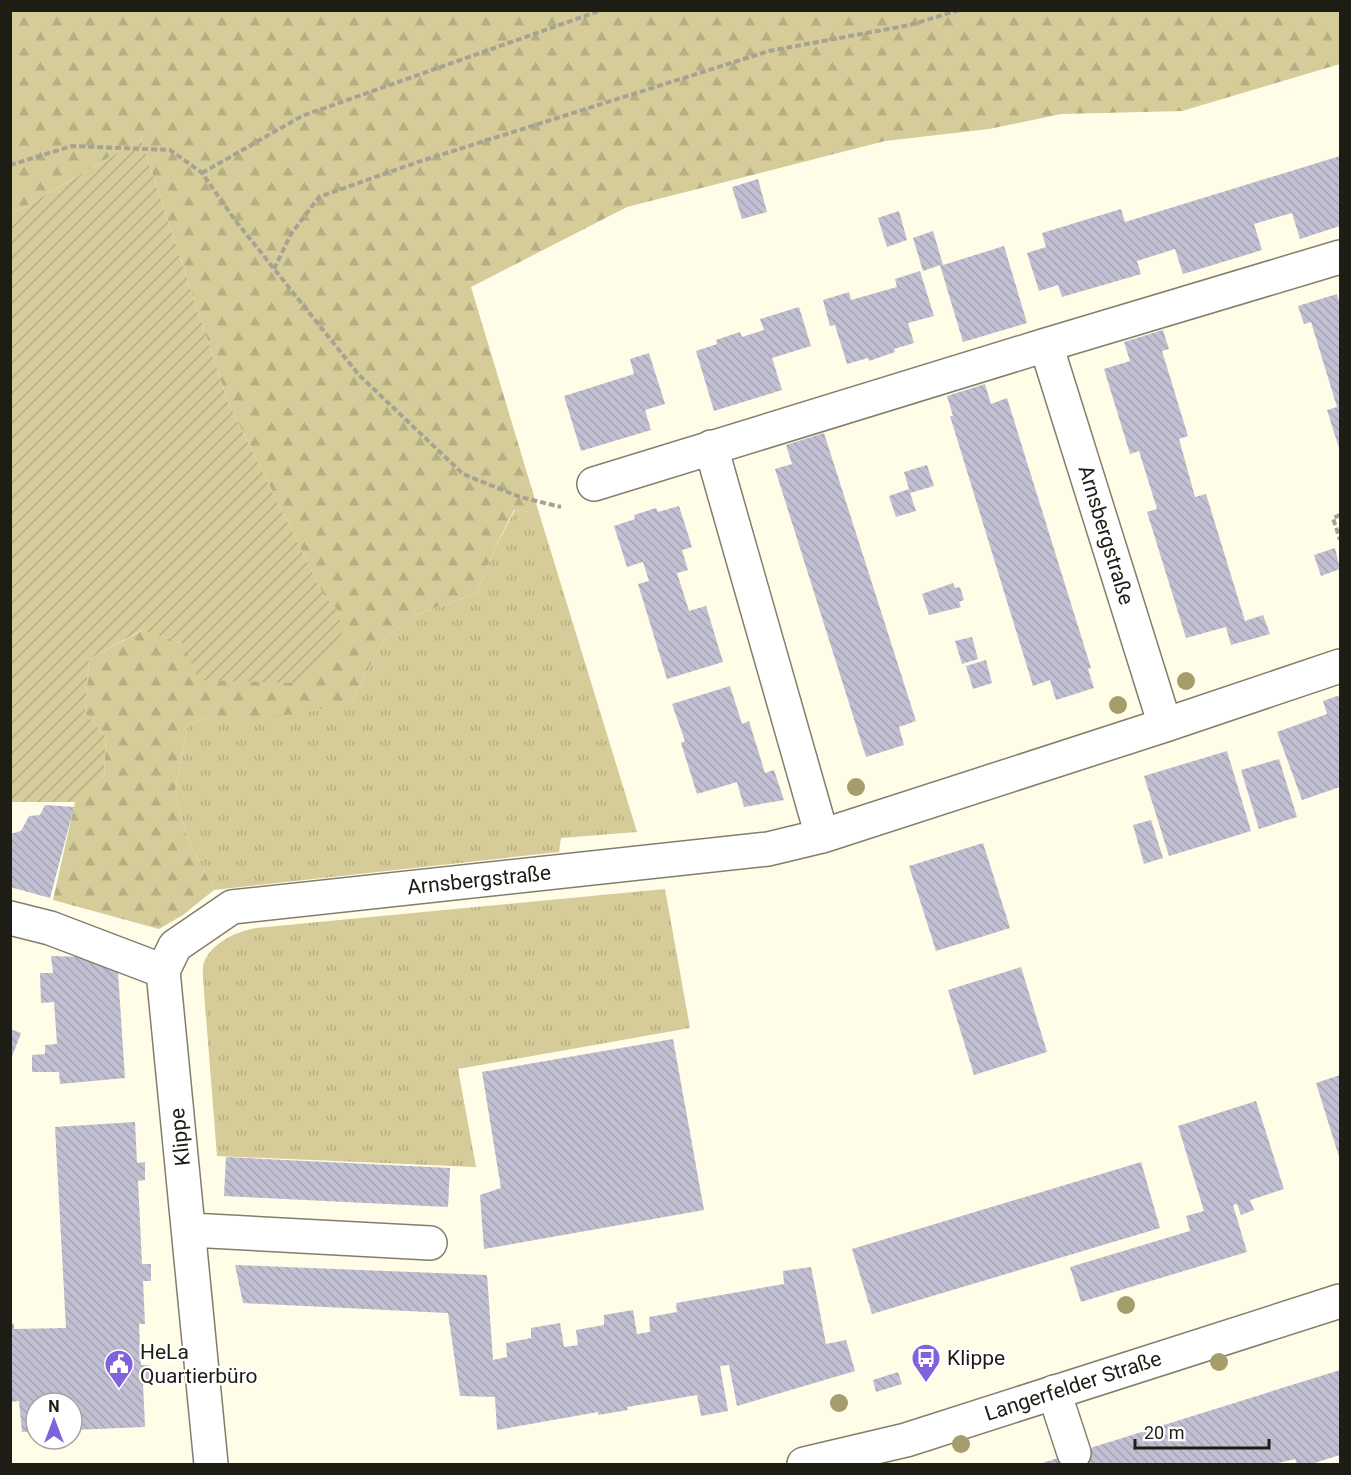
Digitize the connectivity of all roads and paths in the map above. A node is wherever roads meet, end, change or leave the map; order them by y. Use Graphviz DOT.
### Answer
graph roads {
  1 [pos="602,10"];
  2 [pos="959,10"];
  3 [pos="10,165"];
  4 [pos="202,173"];
  5 [pos="1341,257"];
  6 [pos="274,269"];
  7 [pos="1046,345"];
  8 [pos="711,447"];
  9 [pos="594,484"];
  10 [pos="1341,515"];
  11 [pos="1341,540"];
  12 [pos="1341,666"];
  13 [pos="1166,725"];
  14 [pos="822,836"];
  15 [pos="10,918"];
  16 [pos="163,971"];
  17 [pos="190,1230"];
  18 [pos="430,1243"];
  19 [pos="1341,1301"];
  20 [pos="1054,1392"];
  21 [pos="1074,1453"];
  22 [pos="211,1464"];
  23 [pos="804,1464"];
  1 -- 4 [label="path"];
  2 -- 6 [label="path"];
  3 -- 4 [label="path"];
  4 -- 6 [label="path"];
  5 -- 7 [label="street"];
  6 -- 9 [label="path"];
  7 -- 8 [label="street"];
  7 -- 13 [label="street, Arnsbergstraße"];
  8 -- 9 [label="street"];
  8 -- 14 [label="street"];
  10 -- 11 [label="path"];
  12 -- 13 [label="street, Arnsbergstraße"];
  13 -- 14 [label="street, Arnsbergstraße"];
  14 -- 16 [label="street, Arnsbergstraße"];
  15 -- 16 [label="street"];
  16 -- 17 [label="street, Klippe"];
  17 -- 18 [label="street"];
  17 -- 22 [label="street, Klippe"];
  19 -- 20 [label="street, Langerfelder Straße"];
  20 -- 21 [label="street"];
  20 -- 23 [label="street, Langerfelder Straße"];
}
